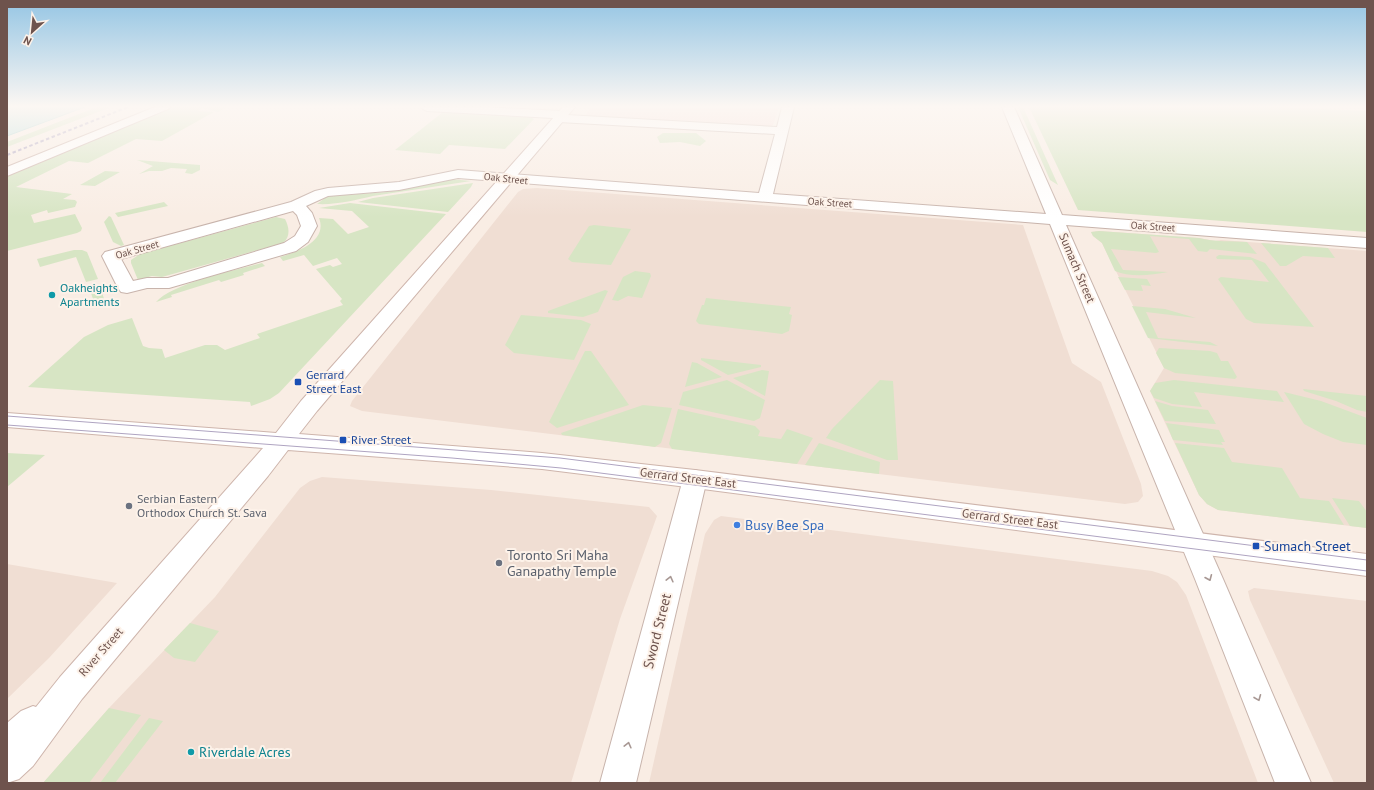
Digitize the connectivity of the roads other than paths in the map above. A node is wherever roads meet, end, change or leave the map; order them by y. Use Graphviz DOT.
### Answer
graph roads {
  1 [pos="75,144"];
  2 [pos="536,144"];
  3 [pos="778,144"];
  4 [pos="1024,144"];
  5 [pos="7,172"];
  6 [pos="506,178"];
  7 [pos="765,198"];
  8 [pos="296,205"];
  9 [pos="1056,219"];
  10 [pos="1367,243"];
  11 [pos="7,420"];
  12 [pos="282,441"];
  13 [pos="695,479"];
  14 [pos="1193,543"];
  15 [pos="1367,565"];
  16 [pos="71,688"];
  17 [pos="7,746"];
  18 [pos="7,767"];
  19 [pos="618,783"];
  20 [pos="1293,783"];
  1 -- 5 [label="street"];
  2 -- 6 [label="street, River Street"];
  3 -- 7 [label="street"];
  4 -- 9 [label="street, Sumach Street"];
  6 -- 7 [label="street, Oak Street"];
  6 -- 8 [label="street, Oak Street"];
  6 -- 12 [label="street, River Street"];
  7 -- 9 [label="street, Oak Street"];
  8 -- 8 [label="street, Oak Street"];
  9 -- 10 [label="street, Oak Street"];
  9 -- 14 [label="street, Sumach Street"];
  11 -- 12 [label="street, Gerrard Street East"];
  12 -- 13 [label="street, Gerrard Street East"];
  12 -- 16 [label="street, River Street"];
  13 -- 14 [label="street, Gerrard Street East"];
  19 -- 13 [label="street, Sword Street, one-way"];
  14 -- 15 [label="street, Gerrard Street East"];
  14 -- 20 [label="street, Sumach Street, one-way"];
  16 -- 17 [label="street, River Street"];
  16 -- 18 [label="street, River Street"];
}
